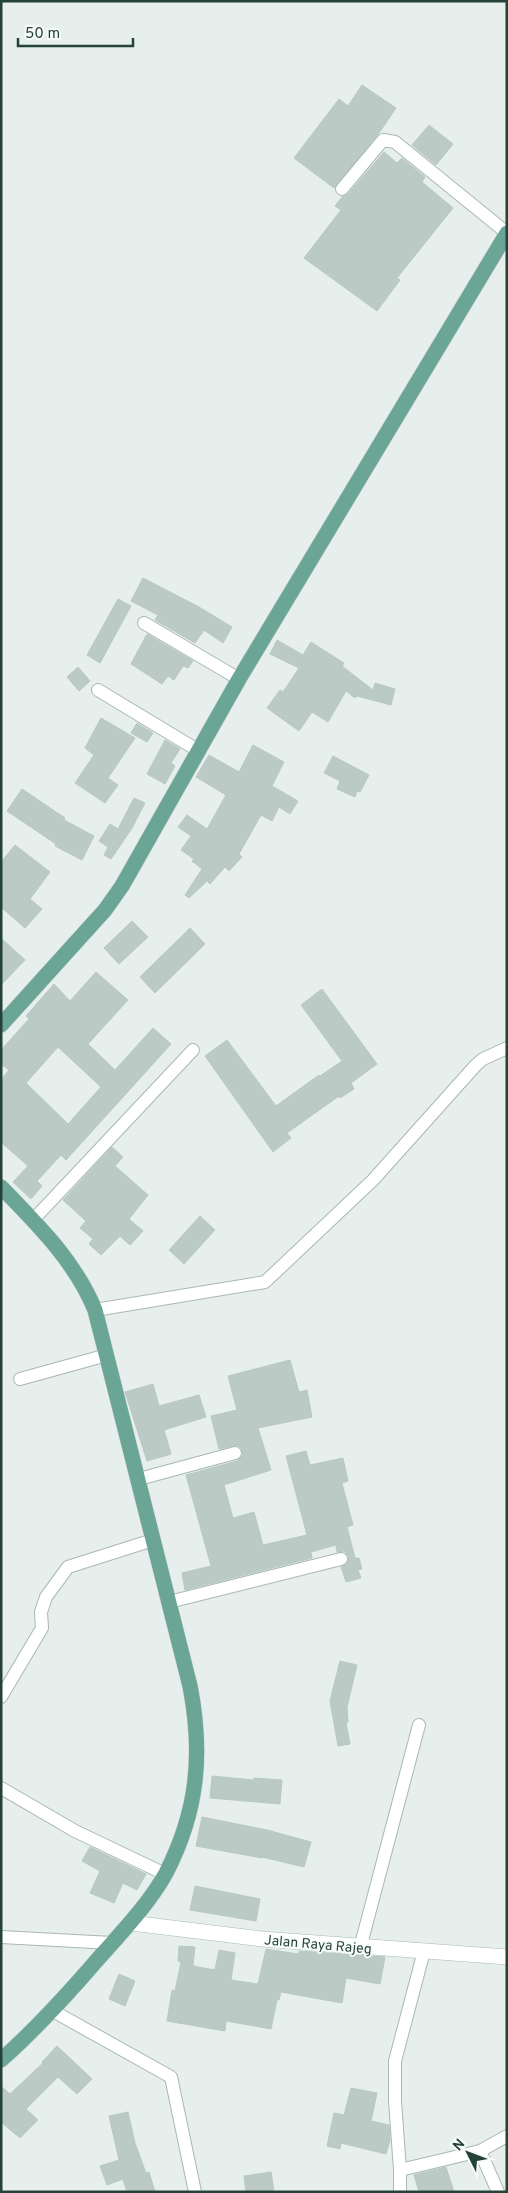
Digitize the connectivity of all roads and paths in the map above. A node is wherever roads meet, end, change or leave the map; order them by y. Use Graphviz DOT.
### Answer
graph roads {
  1 [pos="342,189"];
  2 [pos="507,233"];
  3 [pos="144,623"];
  4 [pos="239,679"];
  5 [pos="98,690"];
  6 [pos="199,751"];
  7 [pos="1,1025"];
  8 [pos="507,1048"];
  9 [pos="193,1050"];
  10 [pos="1,1186"];
  11 [pos="33,1220"];
  12 [pos="95,1310"];
  13 [pos="107,1355"];
  14 [pos="20,1379"];
  15 [pos="234,1453"];
  16 [pos="139,1479"];
  17 [pos="153,1540"];
  18 [pos="341,1560"];
  19 [pos="169,1602"];
  20 [pos="1,1697"];
  21 [pos="419,1725"];
  22 [pos="1,1788"];
  23 [pos="165,1874"];
  24 [pos="131,1923"];
  25 [pos="1,1937"];
  26 [pos="112,1943"];
  27 [pos="360,1948"];
  28 [pos="424,1951"];
  29 [pos="507,1957"];
  30 [pos="53,2011"];
  31 [pos="1,2060"];
  32 [pos="507,2136"];
  33 [pos="480,2150"];
  34 [pos="400,2170"];
  35 [pos="195,2192"];
  36 [pos="400,2192"];
  37 [pos="498,2192"];
  1 -- 2 [label="street"];
  2 -- 4 [label="main road"];
  3 -- 4 [label="street"];
  4 -- 6 [label="main road"];
  5 -- 6 [label="street"];
  6 -- 7 [label="main road"];
  8 -- 12 [label="street"];
  9 -- 11 [label="street"];
  10 -- 11 [label="main road"];
  11 -- 12 [label="main road"];
  12 -- 13 [label="main road"];
  13 -- 14 [label="street"];
  13 -- 16 [label="main road"];
  15 -- 16 [label="street"];
  16 -- 17 [label="main road"];
  17 -- 19 [label="main road"];
  17 -- 20 [label="street"];
  18 -- 19 [label="street"];
  19 -- 23 [label="main road"];
  21 -- 27 [label="street"];
  22 -- 23 [label="street"];
  23 -- 24 [label="main road"];
  24 -- 26 [label="main road"];
  24 -- 27 [label="main road, Jalan Raya Rajeg"];
  25 -- 26 [label="street"];
  26 -- 30 [label="main road"];
  27 -- 28 [label="main road, Jalan Raya Rajeg"];
  28 -- 29 [label="main road, Jalan Raya Rajeg"];
  28 -- 34 [label="street"];
  30 -- 31 [label="main road"];
  30 -- 35 [label="street"];
  32 -- 33 [label="street"];
  33 -- 34 [label="street"];
  33 -- 37 [label="street"];
  34 -- 36 [label="street"];
}
